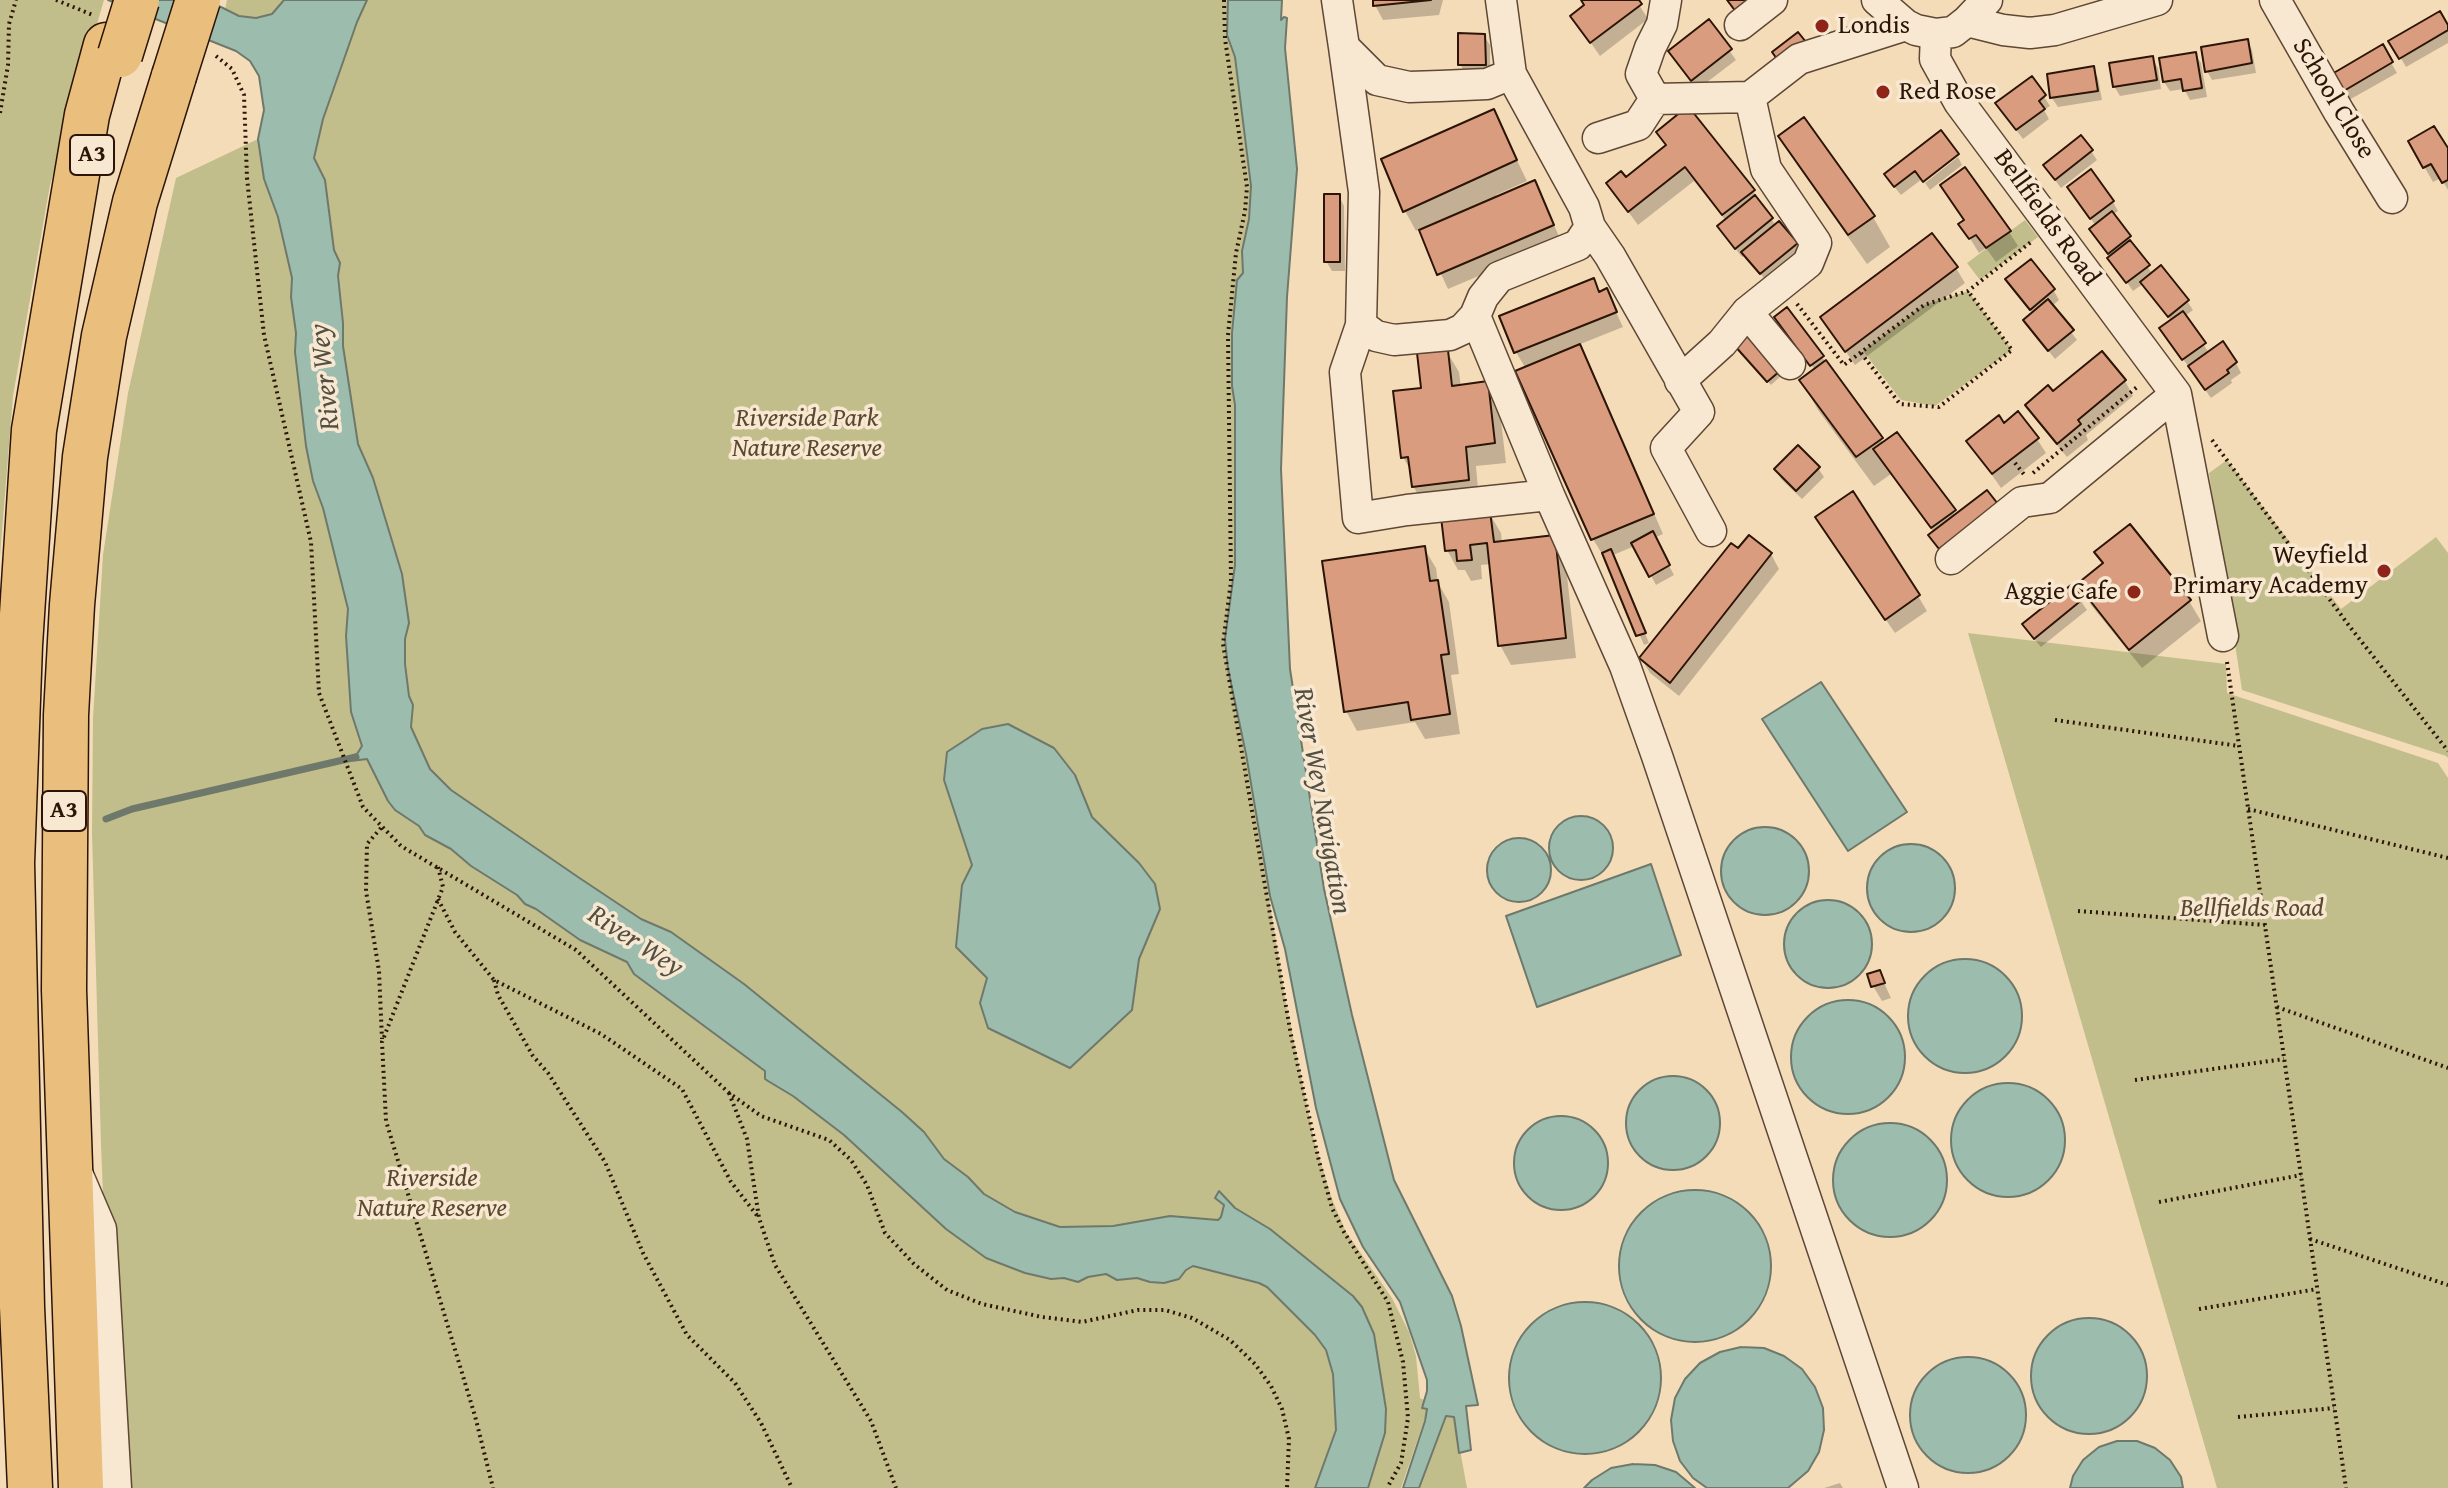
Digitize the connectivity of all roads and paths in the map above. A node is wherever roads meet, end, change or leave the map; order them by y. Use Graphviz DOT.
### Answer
graph roads {
  1 [pos="16,0"];
  2 [pos="56,0"];
  3 [pos="137,0"];
  4 [pos="198,0"];
  5 [pos="1224,0"];
  6 [pos="1337,0"];
  7 [pos="1501,0"];
  8 [pos="1666,0"];
  9 [pos="1772,0"];
  10 [pos="1877,0"];
  11 [pos="2157,0"];
  12 [pos="2275,0"];
  13 [pos="1976,7"];
  14 [pos="1740,25"];
  15 [pos="1906,25"];
  16 [pos="110,29"];
  17 [pos="1936,34"];
  18 [pos="1344,47"];
  19 [pos="216,56"];
  20 [pos="1511,74"];
  21 [pos="1750,97"];
  22 [pos="1655,99"];
  23 [pos="0,113"];
  24 [pos="1598,138"];
  25 [pos="2392,198"];
  26 [pos="2051,226"];
  27 [pos="1590,227"];
  28 [pos="1782,286"];
  29 [pos="1968,291"];
  30 [pos="1747,312"];
  31 [pos="1475,316"];
  32 [pos="1361,325"];
  33 [pos="1861,353"];
  34 [pos="1790,364"];
  35 [pos="2158,370"];
  36 [pos="1680,381"];
  37 [pos="2176,394"];
  38 [pos="2210,438"];
  39 [pos="2015,463"];
  40 [pos="1549,495"];
  41 [pos="1711,531"];
  42 [pos="1951,559"];
  43 [pos="2223,636"];
  44 [pos="2055,720"];
  45 [pos="2239,746"];
  46 [pos="2448,751"];
  47 [pos="2248,809"];
  48 [pos="381,828"];
  49 [pos="2448,858"];
  50 [pos="438,867"];
  51 [pos="438,899"];
  52 [pos="2078,911"];
  53 [pos="2265,925"];
  54 [pos="494,980"];
  55 [pos="2277,1007"];
  56 [pos="382,1042"];
  57 [pos="2284,1059"];
  58 [pos="2448,1068"];
  59 [pos="2135,1080"];
  60 [pos="729,1093"];
  61 [pos="68,1153"];
  62 [pos="19,1155"];
  63 [pos="2301,1175"];
  64 [pos="2159,1202"];
  65 [pos="759,1218"];
  66 [pos="2310,1239"];
  67 [pos="2448,1285"];
  68 [pos="2317,1289"];
  69 [pos="2199,1309"];
  70 [pos="2334,1408"];
  71 [pos="2238,1417"];
  72 [pos="10,1488"];
  73 [pos="30,1488"];
  74 [pos="81,1488"];
  75 [pos="116,1488"];
  76 [pos="493,1488"];
  77 [pos="792,1488"];
  78 [pos="896,1488"];
  79 [pos="1287,1488"];
  80 [pos="1387,1488"];
  81 [pos="1903,1488"];
  82 [pos="2346,1488"];
  1 -- 23 [label="path"];
  2 -- 16 [label="path"];
  3 -- 16 [label="highway, A3, bridge"];
  4 -- 61 [label="highway, A3, bridge"];
  5 -- 80 [label="path"];
  6 -- 18 [label="street"];
  7 -- 20 [label="street"];
  8 -- 22 [label="street"];
  9 -- 14 [label="street"];
  10 -- 15 [label="street"];
  11 -- 13 [label="street"];
  12 -- 25 [label="street, School Close"];
  13 -- 17 [label="street"];
  15 -- 17 [label="street"];
  15 -- 21 [label="street"];
  16 -- 62 [label="highway, A3"];
  17 -- 26 [label="street, Bellfields Road"];
  18 -- 20 [label="street"];
  18 -- 32 [label="street"];
  19 -- 48 [label="path"];
  20 -- 27 [label="street"];
  21 -- 22 [label="street"];
  21 -- 28 [label="street"];
  22 -- 24 [label="street"];
  26 -- 29 [label="path"];
  26 -- 35 [label="street, Bellfields Road"];
  27 -- 31 [label="street"];
  27 -- 36 [label="street"];
  28 -- 30 [label="street"];
  28 -- 33 [label="path"];
  29 -- 33 [label="path"];
  29 -- 33 [label="path"];
  30 -- 34 [label="street"];
  30 -- 36 [label="street"];
  31 -- 32 [label="street"];
  31 -- 40 [label="street"];
  32 -- 40 [label="street"];
  35 -- 37 [label="street, Bellfields Road"];
  35 -- 39 [label="path"];
  36 -- 41 [label="street"];
  37 -- 42 [label="street"];
  37 -- 43 [label="street"];
  38 -- 46 [label="path"];
  40 -- 81 [label="street"];
  43 -- 45 [label="path"];
  44 -- 45 [label="path"];
  45 -- 47 [label="path"];
  47 -- 49 [label="path"];
  47 -- 53 [label="path"];
  48 -- 50 [label="path"];
  48 -- 56 [label="path"];
  50 -- 51 [label="path"];
  50 -- 60 [label="path"];
  51 -- 54 [label="path"];
  51 -- 56 [label="path"];
  52 -- 53 [label="path"];
  53 -- 55 [label="path"];
  54 -- 65 [label="path"];
  54 -- 77 [label="path"];
  55 -- 57 [label="path"];
  55 -- 58 [label="path"];
  56 -- 76 [label="path"];
  57 -- 59 [label="path"];
  57 -- 63 [label="path"];
  60 -- 65 [label="path"];
  60 -- 79 [label="path"];
  61 -- 74 [label="highway, A3"];
  61 -- 75 [label="street"];
  62 -- 72 [label="street"];
  62 -- 73 [label="highway, A3"];
  63 -- 64 [label="path"];
  63 -- 66 [label="path"];
  65 -- 78 [label="path"];
  66 -- 67 [label="path"];
  66 -- 68 [label="path"];
  68 -- 69 [label="path"];
  68 -- 70 [label="path"];
  70 -- 71 [label="path"];
  70 -- 82 [label="path"];
}
